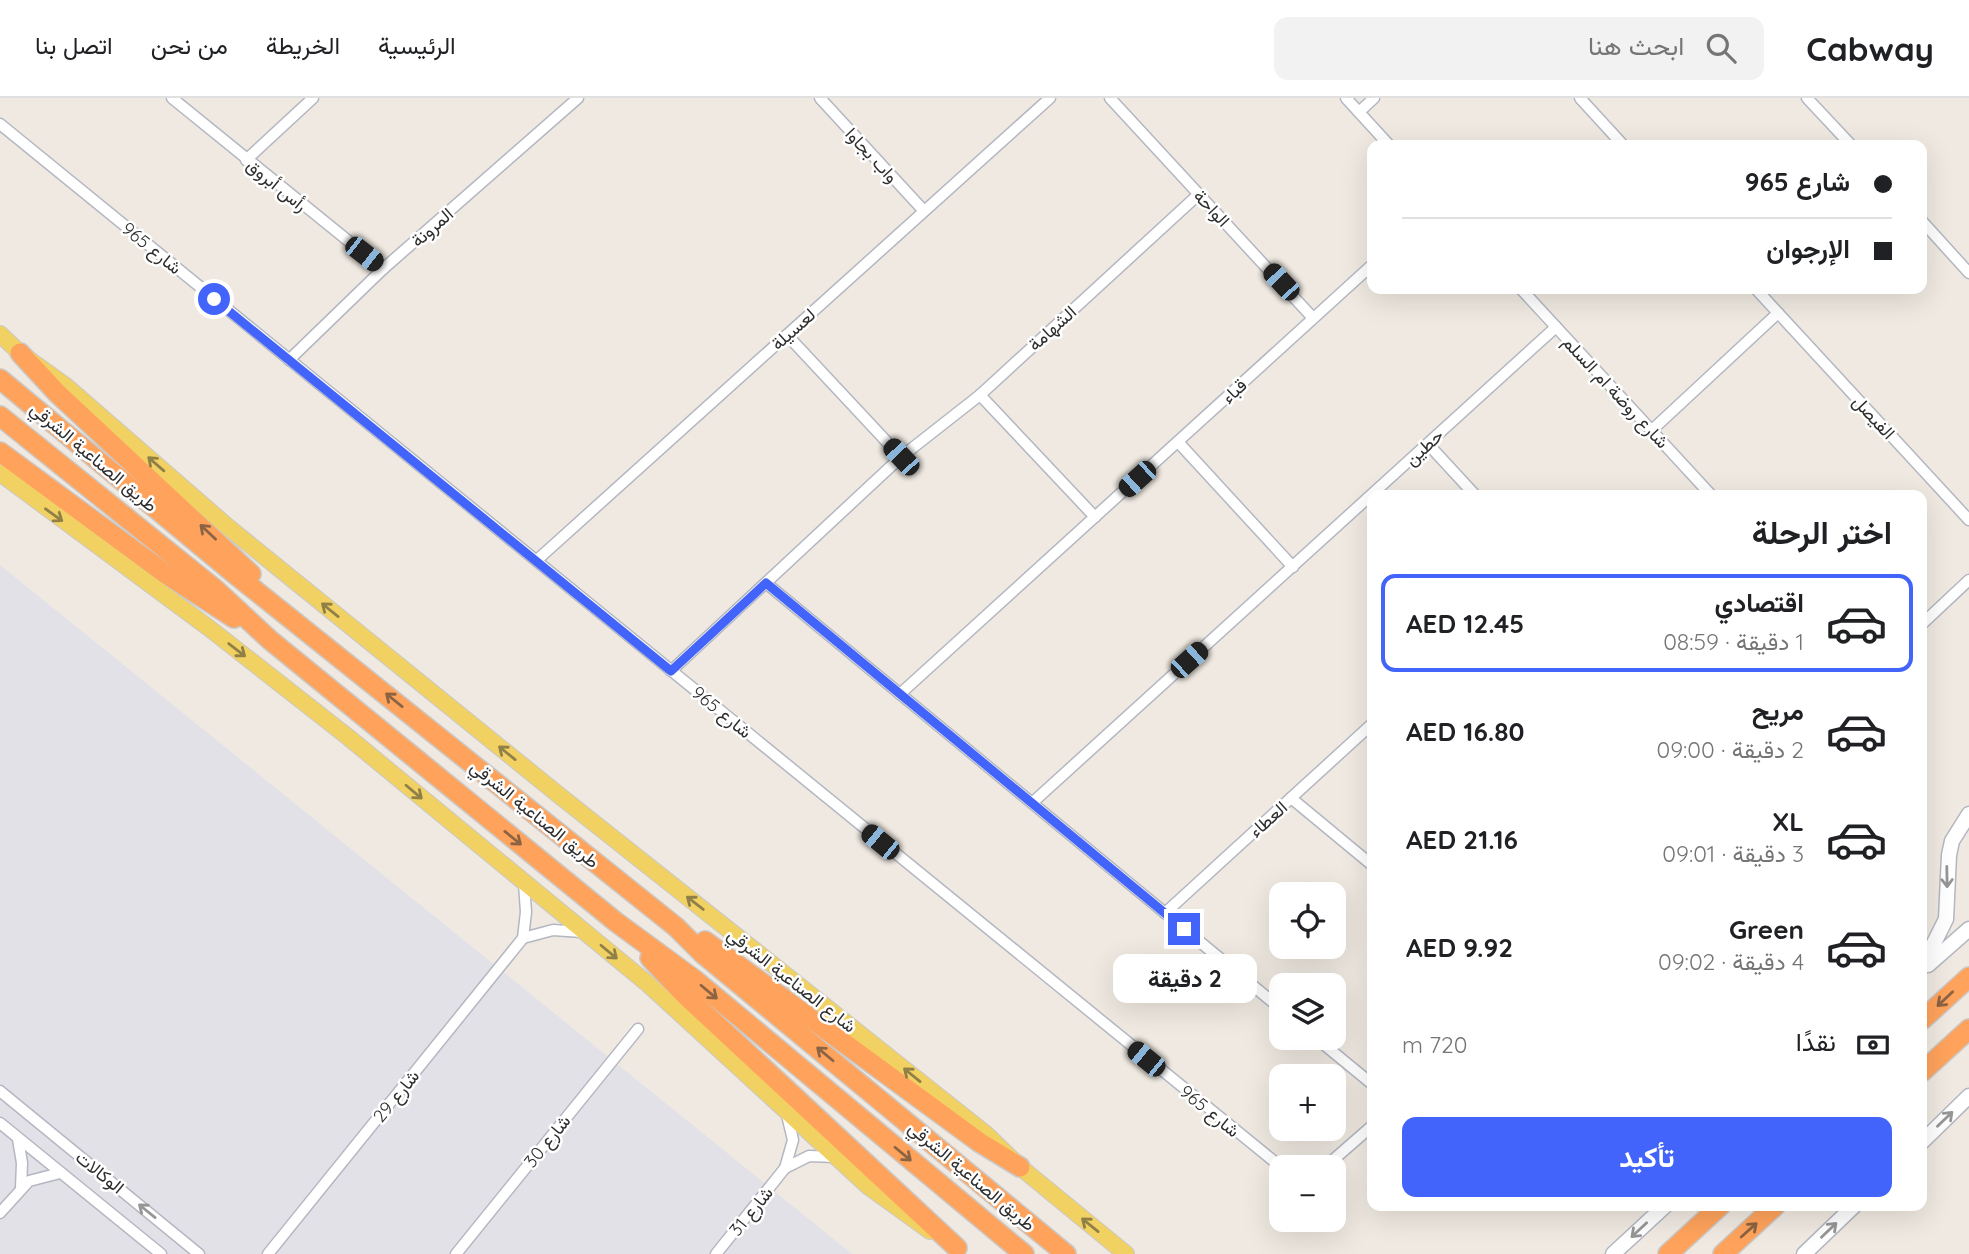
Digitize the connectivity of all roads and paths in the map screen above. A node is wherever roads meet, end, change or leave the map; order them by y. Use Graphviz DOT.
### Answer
graph roads {
  1 [pos="172,98"];
  2 [pos="313,98"];
  3 [pos="578,98"];
  4 [pos="820,98"];
  5 [pos="1050,98"];
  6 [pos="1110,98"];
  7 [pos="1346,98"];
  8 [pos="1374,98"];
  9 [pos="1580,98"];
  10 [pos="1807,98"];
  11 [pos="1359,112"];
  12 [pos="0,124"];
  13 [pos="1384,140"];
  14 [pos="1618,140"];
  15 [pos="1845,140"];
  16 [pos="246,160"];
  17 [pos="1199,194"];
  18 [pos="924,211"];
  19 [pos="1927,226"];
  20 [pos="383,269"];
  21 [pos="1367,269"];
  22 [pos="1969,272"];
  23 [pos="1526,294"];
  24 [pos="1761,294"];
  25 [pos="1778,313"];
  26 [pos="1313,318"];
  27 [pos="1556,327"];
  28 [pos="0,334"];
  29 [pos="787,335"];
  30 [pos="20,353"];
  31 [pos="289,360"];
  32 [pos="0,379"];
  33 [pos="979,395"];
  34 [pos="0,416"];
  35 [pos="1652,430"];
  36 [pos="1178,442"];
  37 [pos="1428,444"];
  38 [pos="0,452"];
  39 [pos="901,457"];
  40 [pos="0,473"];
  41 [pos="1378,490"];
  42 [pos="1470,490"];
  43 [pos="1706,490"];
  44 [pos="1367,500"];
  45 [pos="1095,517"];
  46 [pos="1969,520"];
  47 [pos="537,560"];
  48 [pos="1293,567"];
  49 [pos="1969,580"];
  50 [pos="766,583"];
  51 [pos="290,616"];
  52 [pos="1927,619"];
  53 [pos="270,640"];
  54 [pos="671,671"];
  55 [pos="900,694"];
  56 [pos="1367,729"];
  57 [pos="560,796"];
  58 [pos="1291,798"];
  59 [pos="1032,803"];
  60 [pos="1969,814"];
  61 [pos="1367,861"];
  62 [pos="524,884"];
  63 [pos="1165,913"];
  64 [pos="616,922"];
  65 [pos="676,927"];
  66 [pos="1969,929"];
  67 [pos="586,932"];
  68 [pos="523,938"];
  69 [pos="1927,959"];
  70 [pos="1927,965"];
  71 [pos="1969,977"];
  72 [pos="1269,999"];
  73 [pos="1927,1015"];
  74 [pos="638,1028"];
  75 [pos="1969,1029"];
  76 [pos="1331,1050"];
  77 [pos="1927,1067"];
  78 [pos="1367,1080"];
  79 [pos="0,1091"];
  80 [pos="1969,1097"];
  81 [pos="785,1112"];
  82 [pos="0,1124"];
  83 [pos="1367,1130"];
  84 [pos="1927,1137"];
  85 [pos="18,1138"];
  86 [pos="1339,1155"];
  87 [pos="835,1157"];
  88 [pos="1269,1157"];
  89 [pos="1020,1167"];
  90 [pos="785,1168"];
  91 [pos="61,1173"];
  92 [pos="21,1188"];
  93 [pos="1660,1211"];
  94 [pos="1715,1211"];
  95 [pos="1770,1211"];
  96 [pos="1849,1211"];
  97 [pos="0,1213"];
  98 [pos="961,1251"];
  99 [pos="161,1254"];
  100 [pos="199,1254"];
  101 [pos="268,1254"];
  102 [pos="456,1254"];
  103 [pos="716,1254"];
  104 [pos="1024,1254"];
  105 [pos="1066,1254"];
  106 [pos="1126,1254"];
  107 [pos="1613,1254"];
  108 [pos="1668,1254"];
  109 [pos="1723,1254"];
  110 [pos="1804,1254"];
  1 -- 16 [label="street, رأس أبروق"];
  2 -- 16 [label="street"];
  3 -- 20 [label="street, المرونة"];
  4 -- 18 [label="street, واب بجاوا"];
  5 -- 18 [label="street, لعسيلة"];
  6 -- 17 [label="street, الواحة"];
  7 -- 11 [label="street"];
  8 -- 11 [label="street"];
  9 -- 14 [label="street"];
  10 -- 15 [label="street"];
  11 -- 13 [label="street"];
  12 -- 31 [label="street, شارع 965"];
  16 -- 20 [label="street, رأس أبروق"];
  17 -- 26 [label="street, الواحة"];
  17 -- 33 [label="street, الشهامة"];
  18 -- 29 [label="street, لعسيلة"];
  19 -- 22 [label="street"];
  20 -- 31 [label="street, المرونة"];
  21 -- 26 [label="street, قباء"];
  23 -- 27 [label="street, شارع روضة ام السلم"];
  24 -- 25 [label="street, الفيصل"];
  25 -- 35 [label="street"];
  25 -- 46 [label="street, الفيصل"];
  26 -- 36 [label="street, قباء"];
  27 -- 35 [label="street, شارع روضة ام السلم"];
  27 -- 37 [label="street, حطين"];
  28 -- 30 [label="main road, طريق الصناعية الشرقي"];
  29 -- 39 [label="street"];
  29 -- 47 [label="street, لعسيلة"];
  51 -- 30 [label="highway, one-way"];
  57 -- 30 [label="main road, طريق الصناعية الشرقي, one-way"];
  31 -- 47 [label="street, شارع 965"];
  32 -- 51 [label="highway, طريق الصناعية الشرقي"];
  33 -- 39 [label="street, الشهامة"];
  33 -- 45 [label="street"];
  34 -- 53 [label="highway, طريق الصناعية الشرقي"];
  35 -- 43 [label="street, شارع روضة ام السلم"];
  36 -- 45 [label="street, قباء"];
  36 -- 48 [label="street"];
  37 -- 41 [label="street, حطين"];
  37 -- 42 [label="street"];
  38 -- 53 [label="highway"];
  39 -- 50 [label="street, الشهامة"];
  40 -- 62 [label="main road, one-way"];
  44 -- 48 [label="street, حطين"];
  45 -- 55 [label="street, قباء"];
  47 -- 54 [label="street, شارع 965"];
  48 -- 59 [label="street, حطين"];
  49 -- 52 [label="street"];
  50 -- 54 [label="street, الشهامة"];
  50 -- 55 [label="street"];
  65 -- 51 [label="highway, طريق الصناعية الشرقي, one-way"];
  53 -- 64 [label="highway, طريق الصناعية الشرقي, one-way"];
  54 -- 88 [label="street, شارع 965"];
  55 -- 59 [label="street"];
  56 -- 58 [label="street, العطاء"];
  89 -- 57 [label="main road, شارع الصناعية الشرقي, one-way"];
  58 -- 61 [label="street"];
  58 -- 63 [label="street, العطاء"];
  59 -- 63 [label="street"];
  60 -- 69 [label="street, one-way"];
  62 -- 67 [label="main road"];
  62 -- 68 [label="street"];
  63 -- 72 [label="street"];
  64 -- 98 [label="highway"];
  64 -- 104 [label="highway, طريق الصناعية الشرقي, one-way"];
  65 -- 89 [label="highway"];
  105 -- 65 [label="highway, طريق الصناعية الشرقي, one-way"];
  66 -- 70 [label="street"];
  67 -- 68 [label="street"];
  67 -- 81 [label="main road, one-way"];
  68 -- 101 [label="street, شارع 29"];
  71 -- 73 [label="highway, one-way"];
  74 -- 102 [label="street, شارع 30"];
  75 -- 77 [label="highway"];
  76 -- 78 [label="street"];
  100 -- 79 [label="street, الوكالات, one-way"];
  84 -- 80 [label="street, one-way"];
  81 -- 87 [label="main road"];
  81 -- 90 [label="street, شارع 31"];
  82 -- 85 [label="street, الوكالات"];
  83 -- 86 [label="street"];
  85 -- 91 [label="street, الوكالات"];
  85 -- 92 [label="street"];
  87 -- 90 [label="street, شارع 31"];
  87 -- 98 [label="main road"];
  106 -- 89 [label="main road, one-way"];
  90 -- 103 [label="street, شارع 31"];
  91 -- 92 [label="street"];
  91 -- 99 [label="street, الوكالات"];
  92 -- 97 [label="street"];
  93 -- 107 [label="street, one-way"];
  94 -- 108 [label="highway"];
  109 -- 95 [label="highway, one-way"];
  110 -- 96 [label="street, one-way"];
}
